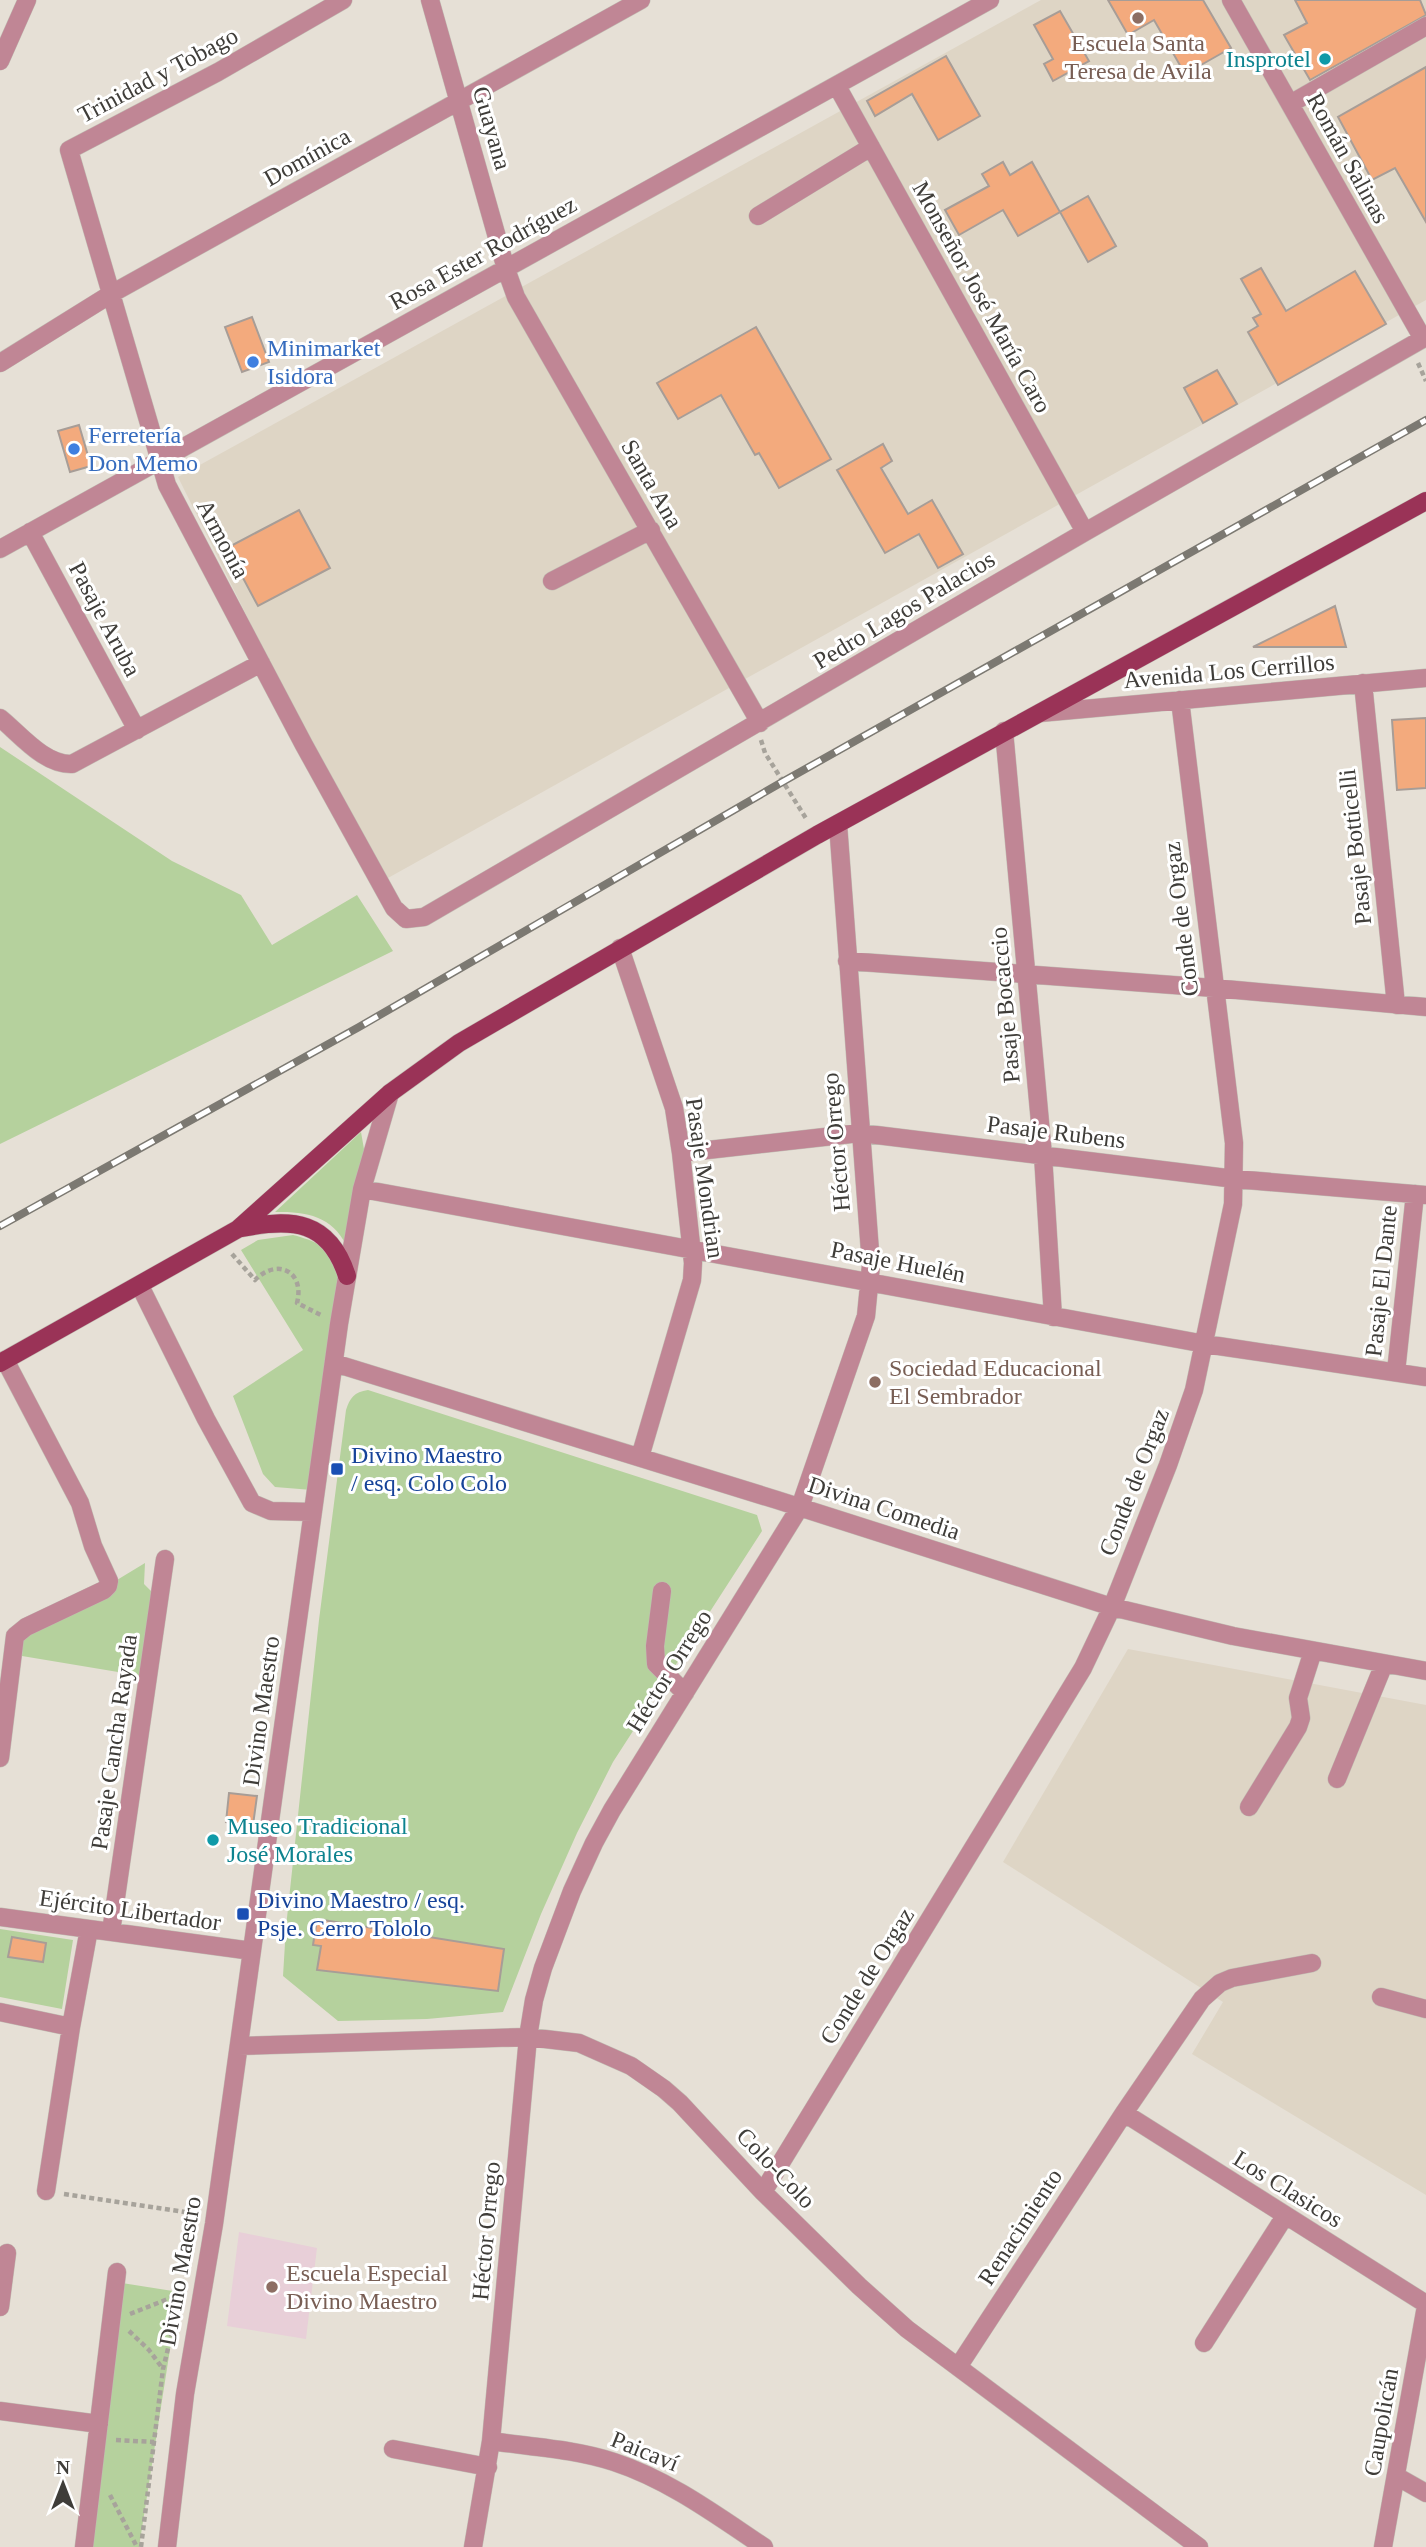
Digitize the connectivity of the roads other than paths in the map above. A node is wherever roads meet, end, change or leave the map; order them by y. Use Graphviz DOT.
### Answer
graph roads {
  1 [pos="27,0"];
  2 [pos="343,0"];
  3 [pos="430,0"];
  4 [pos="641,0"];
  5 [pos="1231,0"];
  6 [pos="979,3"];
  7 [pos="1426,26"];
  8 [pos="0,61"];
  9 [pos="837,86"];
  10 [pos="459,101"];
  11 [pos="1290,104"];
  12 [pos="871,147"];
  13 [pos="69,150"];
  14 [pos="758,216"];
  15 [pos="506,269"];
  16 [pos="111,294"];
  17 [pos="1424,338"];
  18 [pos="0,363"];
  19 [pos="158,461"];
  20 [pos="1426,500"];
  21 [pos="651,530"];
  22 [pos="1085,531"];
  23 [pos="30,532"];
  24 [pos="0,549"];
  25 [pos="552,581"];
  26 [pos="261,663"];
  27 [pos="1426,678"];
  28 [pos="1363,683"];
  29 [pos="1180,700"];
  30 [pos="1037,713"];
  31 [pos="0,718"];
  32 [pos="760,723"];
  33 [pos="137,730"];
  34 [pos="1004,732"];
  35 [pos="838,824"];
  36 [pos="406,919"];
  37 [pos="620,948"];
  38 [pos="847,961"];
  39 [pos="1026,974"];
  40 [pos="1214,988"];
  41 [pos="1396,1005"];
  42 [pos="1426,1007"];
  43 [pos="390,1093"];
  44 [pos="860,1133"];
  45 [pos="681,1153"];
  46 [pos="1043,1155"];
  47 [pos="1235,1179"];
  48 [pos="362,1189"];
  49 [pos="1420,1195"];
  50 [pos="238,1229"];
  51 [pos="692,1249"];
  52 [pos="347,1276"];
  53 [pos="871,1282"];
  54 [pos="141,1286"];
  55 [pos="1054,1317"];
  56 [pos="1205,1344"];
  57 [pos="3,1361"];
  58 [pos="334,1363"];
  59 [pos="1396,1372"];
  60 [pos="1426,1377"];
  61 [pos="640,1457"];
  62 [pos="800,1507"];
  63 [pos="313,1512"];
  64 [pos="165,1559"];
  65 [pos="662,1591"];
  66 [pos="1112,1607"];
  67 [pos="1313,1651"];
  68 [pos="1384,1664"];
  69 [pos="1426,1671"];
  70 [pos="685,1693"];
  71 [pos="0,1758"];
  72 [pos="1337,1779"];
  73 [pos="1249,1807"];
  74 [pos="0,1917"];
  75 [pos="89,1929"];
  76 [pos="111,1932"];
  77 [pos="253,1951"];
  78 [pos="1312,1963"];
  79 [pos="1381,1997"];
  80 [pos="1426,2008"];
  81 [pos="0,2012"];
  82 [pos="71,2027"];
  83 [pos="528,2037"];
  84 [pos="239,2046"];
  85 [pos="1124,2113"];
  86 [pos="46,2191"];
  87 [pos="763,2192"];
  88 [pos="1285,2216"];
  89 [pos="7,2253"];
  90 [pos="117,2272"];
  91 [pos="1426,2305"];
  92 [pos="0,2307"];
  93 [pos="1205,2343"];
  94 [pos="958,2367"];
  95 [pos="0,2411"];
  96 [pos="99,2424"];
  97 [pos="491,2441"];
  98 [pos="393,2449"];
  99 [pos="488,2467"];
  100 [pos="1396,2476"];
  101 [pos="1426,2493"];
  102 [pos="84,2547"];
  103 [pos="167,2547"];
  104 [pos="473,2547"];
  105 [pos="764,2547"];
  106 [pos="1199,2547"];
  107 [pos="1383,2547"];
  1 -- 8 [label="street"];
  2 -- 13 [label="street, Trinidad y Tobago"];
  3 -- 10 [label="street, Guayana"];
  4 -- 10 [label="street, Domínica"];
  5 -- 11 [label="street, Román Salinas"];
  6 -- 9 [label="street, Rosa Ester Rodríguez"];
  7 -- 11 [label="street"];
  9 -- 12 [label="street, Monseñor José María Caro"];
  9 -- 15 [label="street, Rosa Ester Rodríguez"];
  10 -- 15 [label="street, Guayana"];
  10 -- 16 [label="street, Domínica"];
  11 -- 17 [label="street, Román Salinas"];
  12 -- 14 [label="street"];
  12 -- 22 [label="street, Monseñor José María Caro"];
  13 -- 16 [label="street, Armonía"];
  15 -- 19 [label="street, Rosa Ester Rodríguez"];
  15 -- 21 [label="street, Santa Ana"];
  16 -- 18 [label="street, Domínica"];
  16 -- 19 [label="street, Armonía"];
  17 -- 22 [label="street, Pedro Lagos Palacios"];
  19 -- 23 [label="street, Rosa Ester Rodríguez"];
  19 -- 26 [label="street, Armonía"];
  20 -- 30 [label="main road"];
  21 -- 25 [label="street"];
  21 -- 32 [label="street, Santa Ana"];
  22 -- 32 [label="street, Pedro Lagos Palacios"];
  23 -- 24 [label="street, Rosa Ester Rodríguez"];
  23 -- 33 [label="street, Pasaje Aruba"];
  26 -- 33 [label="street"];
  26 -- 36 [label="street, Armonía"];
  27 -- 28 [label="street, Avenida Los Cerrillos"];
  28 -- 29 [label="street, Avenida Los Cerrillos"];
  28 -- 41 [label="street, Pasaje Botticelli"];
  29 -- 30 [label="street, Avenida Los Cerrillos"];
  29 -- 40 [label="street, Conde de Orgaz"];
  30 -- 34 [label="main road"];
  31 -- 33 [label="street"];
  32 -- 36 [label="street, Pedro Lagos Palacios"];
  34 -- 35 [label="main road"];
  34 -- 39 [label="street, Pasaje Bocaccio"];
  35 -- 37 [label="main road"];
  35 -- 38 [label="street, Héctor Orrego"];
  37 -- 43 [label="main road"];
  37 -- 45 [label="street, Pasaje Mondrian"];
  38 -- 39 [label="street"];
  38 -- 44 [label="street, Héctor Orrego"];
  39 -- 40 [label="street"];
  39 -- 46 [label="street, Pasaje Bocaccio"];
  40 -- 41 [label="street"];
  40 -- 47 [label="street, Conde de Orgaz"];
  41 -- 42 [label="street"];
  43 -- 48 [label="street, Divino Maestro"];
  43 -- 50 [label="main road"];
  44 -- 45 [label="street, Pasaje Rubens"];
  44 -- 46 [label="street, Pasaje Rubens"];
  44 -- 53 [label="street, Héctor Orrego"];
  45 -- 51 [label="street, Pasaje Mondrian"];
  46 -- 47 [label="street, Pasaje Rubens"];
  46 -- 55 [label="street, Pasaje Bocaccio"];
  47 -- 49 [label="street, Pasaje Rubens"];
  47 -- 56 [label="street, Conde de Orgaz"];
  48 -- 51 [label="street, Pasaje Huelén"];
  48 -- 52 [label="street, Divino Maestro"];
  49 -- 59 [label="street, Pasaje El Dante"];
  50 -- 52 [label="main road"];
  50 -- 54 [label="main road"];
  51 -- 53 [label="street, Pasaje Huelén"];
  51 -- 61 [label="street, Pasaje Mondrian"];
  52 -- 58 [label="street, Divino Maestro"];
  53 -- 55 [label="street, Pasaje Huelén"];
  53 -- 62 [label="street, Héctor Orrego"];
  54 -- 57 [label="main road"];
  54 -- 63 [label="street"];
  55 -- 56 [label="street, Pasaje Huelén"];
  56 -- 59 [label="street, Pasaje Huelén"];
  56 -- 66 [label="street, Conde de Orgaz"];
  57 -- 71 [label="street"];
  58 -- 61 [label="street, Divina Comedia"];
  58 -- 63 [label="street, Divino Maestro"];
  59 -- 60 [label="street, Pasaje Huelén"];
  61 -- 62 [label="street, Divina Comedia"];
  62 -- 66 [label="street, Divina Comedia"];
  62 -- 70 [label="street, Héctor Orrego"];
  63 -- 77 [label="street, Divino Maestro"];
  64 -- 76 [label="street, Pasaje Cancha Rayada"];
  65 -- 70 [label="street"];
  66 -- 67 [label="street, Divina Comedia"];
  66 -- 87 [label="street, Conde de Orgaz"];
  67 -- 68 [label="street, Divina Comedia"];
  67 -- 73 [label="street"];
  68 -- 69 [label="street, Divina Comedia"];
  68 -- 72 [label="street"];
  70 -- 83 [label="street, Héctor Orrego"];
  74 -- 75 [label="street, Ejército Libertador"];
  75 -- 76 [label="street, Ejército Libertador"];
  75 -- 82 [label="street"];
  76 -- 77 [label="street, Ejército Libertador"];
  77 -- 84 [label="street, Divino Maestro"];
  78 -- 85 [label="street, Renacimiento"];
  79 -- 80 [label="street"];
  81 -- 82 [label="street"];
  82 -- 86 [label="street"];
  83 -- 84 [label="street, Colo-Colo"];
  83 -- 87 [label="street, Colo-Colo"];
  83 -- 97 [label="street, Héctor Orrego"];
  84 -- 103 [label="street, Divino Maestro"];
  85 -- 88 [label="street, Los Clasicos"];
  85 -- 94 [label="street, Renacimiento"];
  87 -- 94 [label="street, Colo-Colo"];
  88 -- 91 [label="street, Los Clasicos"];
  88 -- 93 [label="street"];
  89 -- 92 [label="street"];
  90 -- 96 [label="street"];
  91 -- 100 [label="street, Caupolicán"];
  94 -- 106 [label="street, Colo-Colo"];
  95 -- 96 [label="street"];
  96 -- 102 [label="street"];
  97 -- 99 [label="street, Héctor Orrego"];
  97 -- 105 [label="street, Paicaví"];
  98 -- 99 [label="street"];
  99 -- 104 [label="street, Héctor Orrego"];
  100 -- 101 [label="street"];
  100 -- 107 [label="street, Caupolicán"];
}
